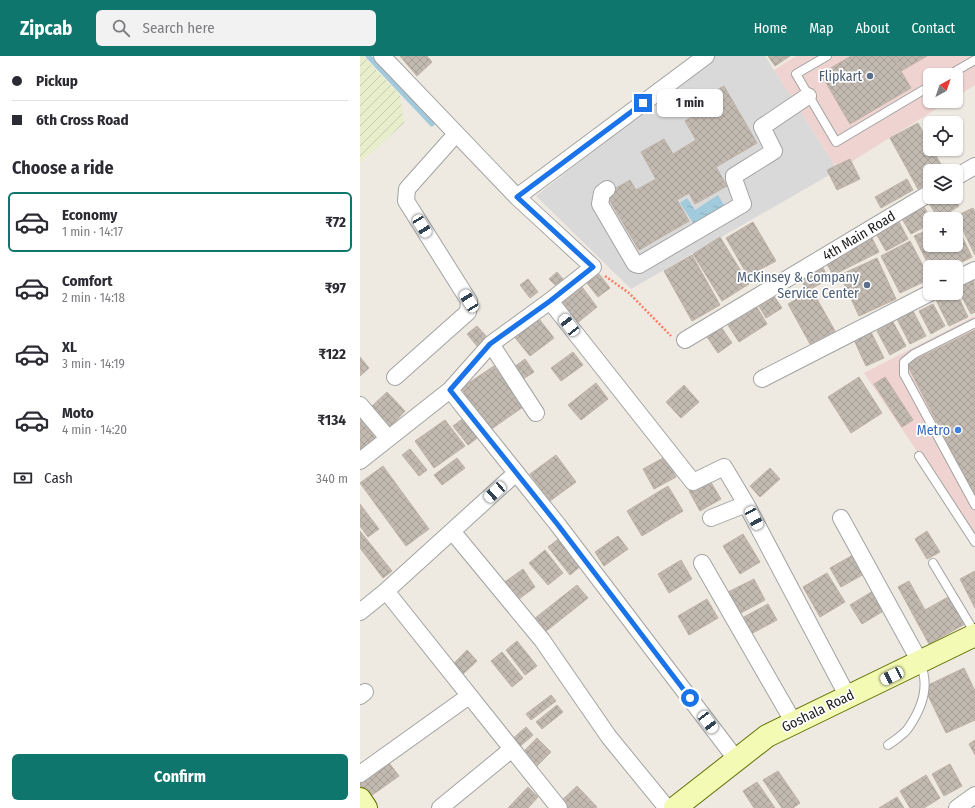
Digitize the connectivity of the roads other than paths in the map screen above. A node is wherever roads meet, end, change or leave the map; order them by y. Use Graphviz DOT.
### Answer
graph roads {
  1 [pos="382,56"];
  2 [pos="706,56"];
  3 [pos="827,56"];
  4 [pos="975,60"];
  5 [pos="961,68"];
  6 [pos="923,90"];
  7 [pos="808,96"];
  8 [pos="456,134"];
  9 [pos="975,166"];
  10 [pos="963,173"];
  11 [pos="607,189"];
  12 [pos="517,197"];
  13 [pos="923,197"];
  14 [pos="975,270"];
  15 [pos="963,276"];
  16 [pos="923,297"];
  17 [pos="550,301"];
  18 [pos="975,323"];
  19 [pos="685,340"];
  20 [pos="490,344"];
  21 [pos="395,377"];
  22 [pos="762,379"];
  23 [pos="450,390"];
  24 [pos="360,405"];
  25 [pos="536,413"];
  26 [pos="388,438"];
  27 [pos="918,456"];
  28 [pos="360,461"];
  29 [pos="516,473"];
  30 [pos="746,504"];
  31 [pos="975,505"];
  32 [pos="710,518"];
  33 [pos="841,518"];
  34 [pos="452,531"];
  35 [pos="975,542"];
  36 [pos="702,563"];
  37 [pos="934,563"];
  38 [pos="386,591"];
  39 [pos="360,612"];
  40 [pos="974,639"];
  41 [pos="920,662"];
  42 [pos="469,696"];
  43 [pos="848,697"];
  44 [pos="794,723"];
  45 [pos="888,745"];
  46 [pos="512,749"];
  47 [pos="736,759"];
  48 [pos="360,774"];
  49 [pos="975,795"];
  50 [pos="360,799"];
  51 [pos="366,808"];
  52 [pos="440,808"];
  53 [pos="559,808"];
  54 [pos="667,808"];
  55 [pos="675,808"];
  56 [pos="957,808"];
  1 -- 8 [label="street"];
  2 -- 12 [label="street"];
  3 -- 7 [label="lane"];
  4 -- 5 [label="lane"];
  6 -- 7 [label="lane"];
  7 -- 11 [label="street"];
  8 -- 12 [label="street"];
  8 -- 21 [label="street"];
  9 -- 10 [label="street"];
  12 -- 17 [label="street"];
  13 -- 19 [label="street, 4th Main Road"];
  14 -- 15 [label="street"];
  16 -- 22 [label="street"];
  17 -- 20 [label="street"];
  17 -- 30 [label="street"];
  18 -- 31 [label="lane"];
  20 -- 23 [label="street"];
  20 -- 25 [label="street"];
  23 -- 26 [label="street"];
  23 -- 29 [label="street"];
  24 -- 26 [label="street"];
  26 -- 28 [label="street"];
  27 -- 35 [label="lane"];
  29 -- 34 [label="street"];
  29 -- 47 [label="street"];
  30 -- 32 [label="street"];
  30 -- 43 [label="street"];
  33 -- 41 [label="street"];
  34 -- 38 [label="street"];
  34 -- 54 [label="street"];
  36 -- 44 [label="street"];
  37 -- 40 [label="lane"];
  38 -- 39 [label="street"];
  38 -- 42 [label="street"];
  40 -- 41 [label="street, Goshala Road"];
  41 -- 43 [label="street, Goshala Road"];
  41 -- 45 [label="lane"];
  42 -- 46 [label="street"];
  42 -- 48 [label="street"];
  43 -- 44 [label="street, Goshala Road"];
  44 -- 47 [label="street, Goshala Road"];
  46 -- 52 [label="street"];
  46 -- 53 [label="street"];
  47 -- 55 [label="street, Goshala Road"];
  49 -- 56 [label="street"];
  50 -- 51 [label="street"];
}
